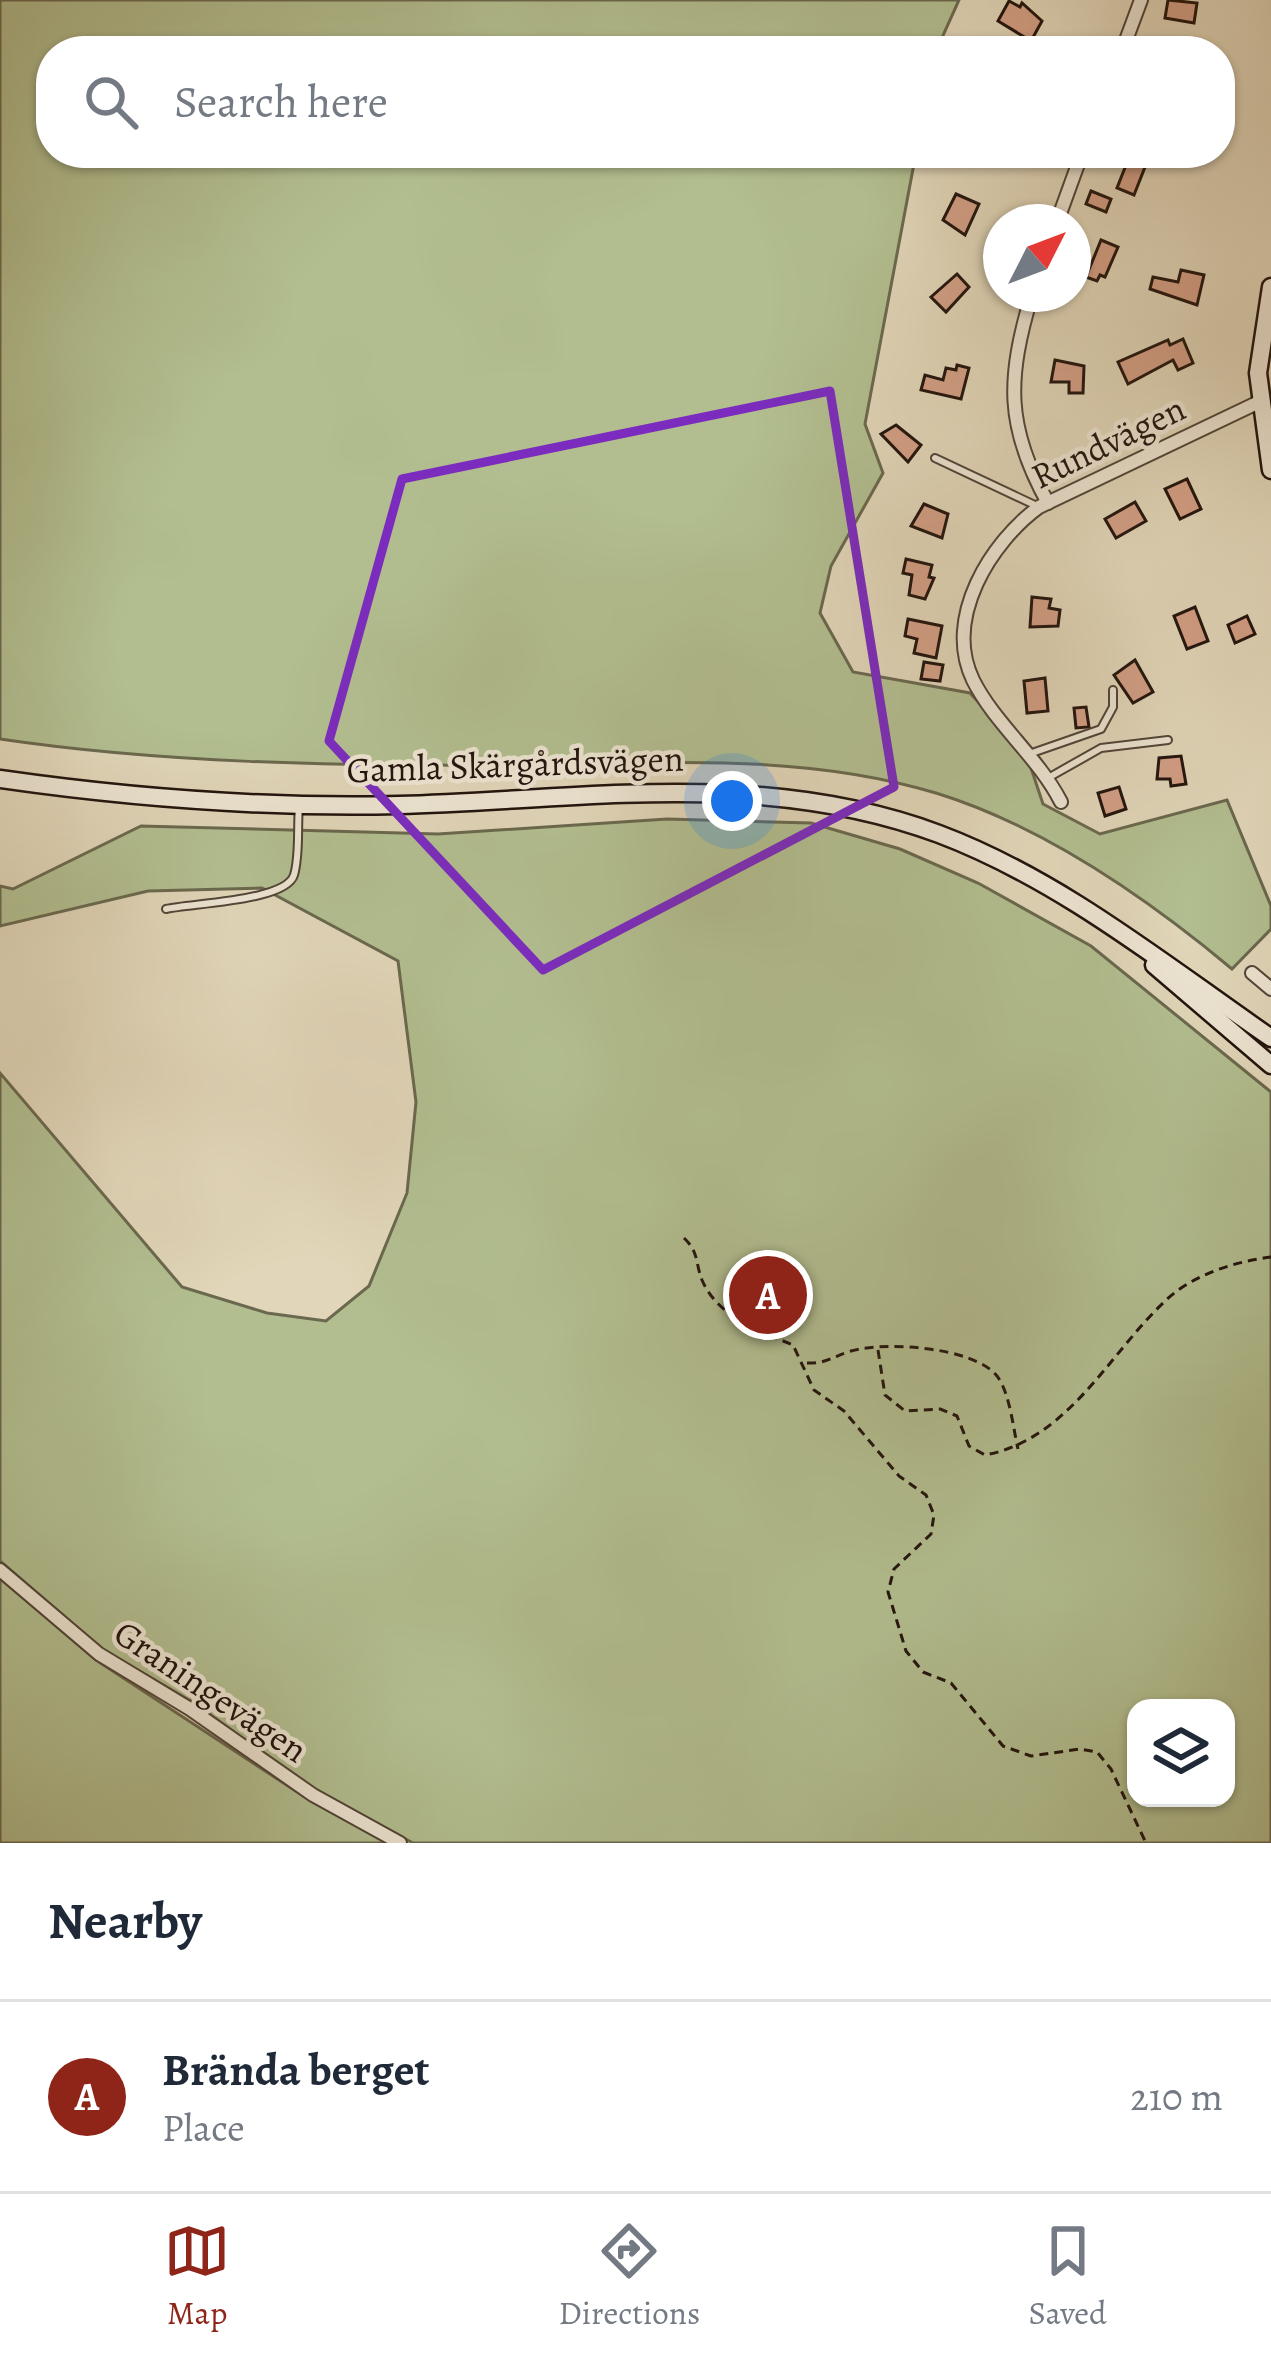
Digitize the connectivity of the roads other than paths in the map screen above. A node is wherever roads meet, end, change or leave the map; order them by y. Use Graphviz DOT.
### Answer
graph roads {
  1 [pos="1142,0"];
  2 [pos="1128,36"];
  3 [pos="1077,168"];
  4 [pos="1064,204"];
  5 [pos="1271,287"];
  6 [pos="1028,312"];
  7 [pos="1259,402"];
  8 [pos="935,458"];
  9 [pos="1271,470"];
  10 [pos="1044,505"];
  11 [pos="1113,690"];
  12 [pos="1168,740"];
  13 [pos="1032,754"];
  14 [pos="1048,778"];
  15 [pos="0,779"];
  16 [pos="1061,802"];
  17 [pos="299,804"];
  18 [pos="166,909"];
  19 [pos="1141,951"];
  20 [pos="1252,973"];
  21 [pos="1271,989"];
  22 [pos="1271,1038"];
  23 [pos="1271,1064"];
  24 [pos="0,1570"];
  25 [pos="400,1843"];
  1 -- 2 [label="street"];
  3 -- 4 [label="street"];
  5 -- 7 [label="main road"];
  6 -- 10 [label="street"];
  7 -- 9 [label="main road"];
  7 -- 10 [label="street, Rundvägen"];
  8 -- 10 [label="lane"];
  10 -- 13 [label="street, Rundvägen"];
  11 -- 13 [label="lane"];
  12 -- 14 [label="lane"];
  13 -- 14 [label="street, Rundvägen"];
  14 -- 16 [label="street, Rundvägen"];
  15 -- 17 [label="main road, Gamla Skärgårdsvägen"];
  17 -- 18 [label="lane"];
  17 -- 19 [label="main road, Gamla Skärgårdsvägen"];
  19 -- 22 [label="main road, Gamla Skärgårdsvägen"];
  19 -- 23 [label="main road, Gamla Skärgårdsvägen"];
  20 -- 21 [label="street"];
  24 -- 25 [label="street, Graningevägen"];
}
